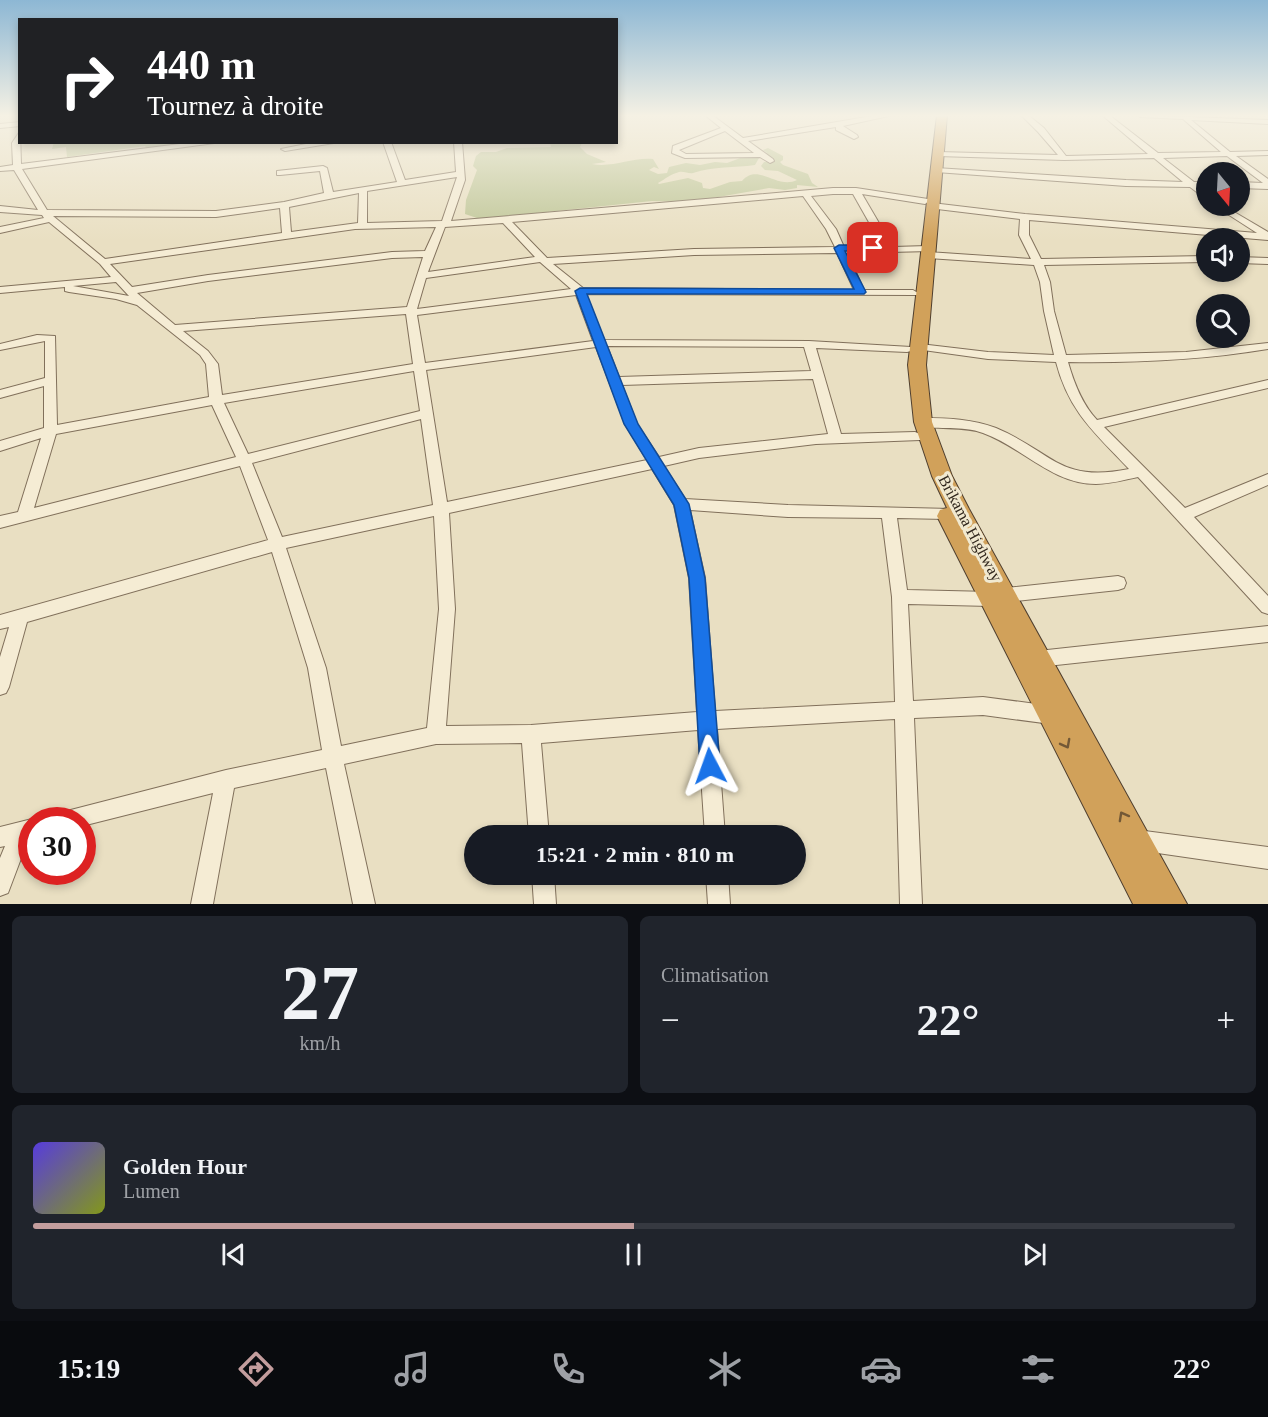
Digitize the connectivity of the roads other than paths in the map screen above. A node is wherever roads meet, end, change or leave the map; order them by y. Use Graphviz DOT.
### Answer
graph roads {
  1 [pos="17,157"];
  2 [pos="91,157"];
  3 [pos="392,157"];
  4 [pos="458,157"];
  5 [pos="765,157"];
  6 [pos="933,157"];
  7 [pos="938,157"];
  8 [pos="1138,157"];
  9 [pos="1155,157"];
  10 [pos="1234,157"];
  11 [pos="1064,158"];
  12 [pos="770,161"];
  13 [pos="937,162"];
  14 [pos="17,166"];
  15 [pos="0,169"];
  16 [pos="280,173"];
  17 [pos="461,174"];
  18 [pos="402,184"];
  19 [pos="1192,184"];
  20 [pos="1196,184"];
  21 [pos="1250,185"];
  22 [pos="1268,185"];
  23 [pos="1196,187"];
  24 [pos="363,190"];
  25 [pos="856,190"];
  26 [pos="805,193"];
  27 [pos="329,195"];
  28 [pos="929,204"];
  29 [pos="284,206"];
  30 [pos="0,209"];
  31 [pos="47,216"];
  32 [pos="1235,216"];
  33 [pos="1025,217"];
  34 [pos="505,220"];
  35 [pos="444,224"];
  36 [pos="362,226"];
  37 [pos="0,230"];
  38 [pos="287,234"];
  39 [pos="1268,237"];
  40 [pos="925,245"];
  41 [pos="839,248"];
  42 [pos="889,248"];
  43 [pos="429,254"];
  44 [pos="1196,259"];
  45 [pos="544,260"];
  46 [pos="1250,260"];
  47 [pos="103,261"];
  48 [pos="1268,261"];
  49 [pos="1038,262"];
  50 [pos="421,276"];
  51 [pos="120,279"];
  52 [pos="45,286"];
  53 [pos="0,290"];
  54 [pos="129,291"];
  55 [pos="580,291"];
  56 [pos="861,292"];
  57 [pos="913,293"];
  58 [pos="141,303"];
  59 [pos="411,312"];
  60 [pos="173,328"];
  61 [pos="601,343"];
  62 [pos="809,344"];
  63 [pos="1268,346"];
  64 [pos="0,347"];
  65 [pos="914,348"];
  66 [pos="1061,359"];
  67 [pos="419,367"];
  68 [pos="818,375"];
  69 [pos="51,380"];
  70 [pos="615,381"];
  71 [pos="1268,384"];
  72 [pos="0,394"];
  73 [pos="216,400"];
  74 [pos="425,414"];
  75 [pos="1093,425"];
  76 [pos="919,429"];
  77 [pos="50,431"];
  78 [pos="836,439"];
  79 [pos="0,447"];
  80 [pos="245,462"];
  81 [pos="653,463"];
  82 [pos="1140,472"];
  83 [pos="1268,479"];
  84 [pos="681,504"];
  85 [pos="441,508"];
  86 [pos="889,513"];
  87 [pos="946,513"];
  88 [pos="1183,515"];
  89 [pos="24,516"];
  90 [pos="0,522"];
  91 [pos="277,544"];
  92 [pos="1118,583"];
  93 [pos="900,597"];
  94 [pos="998,597"];
  95 [pos="1268,607"];
  96 [pos="20,617"];
  97 [pos="0,622"];
  98 [pos="1268,634"];
  99 [pos="1038,659"];
  100 [pos="0,687"];
  101 [pos="904,709"];
  102 [pos="1051,715"];
  103 [pos="707,720"];
  104 [pos="531,734"];
  105 [pos="436,735"];
  106 [pos="333,756"];
  107 [pos="226,780"];
  108 [pos="96,812"];
  109 [pos="538,825"];
  110 [pos="714,825"];
  111 [pos="18,832"];
  112 [pos="0,837"];
  113 [pos="1137,840"];
  114 [pos="18,847"];
  115 [pos="1268,858"];
  116 [pos="0,885"];
  117 [pos="544,885"];
  118 [pos="718,885"];
  119 [pos="202,904"];
  120 [pos="364,904"];
  121 [pos="545,904"];
  122 [pos="719,904"];
  123 [pos="911,904"];
  124 [pos="1150,904"];
  125 [pos="1171,904"];
  1 -- 14 [label="street"];
  2 -- 14 [label="street"];
  3 -- 18 [label="street"];
  4 -- 17 [label="street"];
  5 -- 12 [label="street"];
  6 -- 28 [label="highway, Brikama Highway"];
  7 -- 13 [label="highway, Brikama Highway"];
  8 -- 11 [label="street"];
  9 -- 19 [label="street"];
  10 -- 22 [label="street"];
  11 -- 13 [label="street"];
  13 -- 19 [label="street"];
  13 -- 28 [label="highway, Brikama Highway"];
  14 -- 15 [label="street"];
  14 -- 31 [label="street"];
  16 -- 27 [label="street"];
  17 -- 18 [label="street"];
  17 -- 35 [label="street"];
  18 -- 24 [label="street"];
  19 -- 20 [label="street"];
  19 -- 23 [label="street"];
  21 -- 22 [label="street"];
  24 -- 27 [label="street"];
  24 -- 36 [label="street"];
  25 -- 26 [label="street"];
  25 -- 28 [label="street"];
  25 -- 42 [label="street"];
  26 -- 34 [label="street"];
  26 -- 41 [label="street"];
  27 -- 29 [label="street"];
  28 -- 33 [label="street"];
  28 -- 40 [label="highway, Brikama Highway"];
  29 -- 31 [label="street"];
  29 -- 38 [label="street"];
  30 -- 31 [label="street"];
  31 -- 37 [label="street"];
  31 -- 47 [label="street"];
  32 -- 39 [label="street"];
  33 -- 39 [label="street"];
  33 -- 49 [label="street"];
  34 -- 35 [label="street"];
  34 -- 45 [label="street"];
  35 -- 36 [label="street"];
  35 -- 43 [label="street"];
  36 -- 38 [label="street"];
  38 -- 47 [label="street"];
  40 -- 42 [label="street"];
  40 -- 49 [label="street"];
  40 -- 57 [label="highway, Brikama Highway"];
  40 -- 65 [label="highway, Brikama Highway"];
  41 -- 42 [label="street"];
  41 -- 45 [label="street"];
  41 -- 56 [label="street"];
  43 -- 50 [label="street"];
  43 -- 54 [label="street"];
  44 -- 49 [label="street"];
  45 -- 50 [label="street"];
  45 -- 55 [label="street"];
  46 -- 48 [label="street"];
  47 -- 51 [label="street"];
  49 -- 66 [label="street"];
  50 -- 59 [label="street"];
  51 -- 52 [label="street"];
  51 -- 54 [label="street"];
  52 -- 53 [label="street"];
  52 -- 58 [label="street"];
  54 -- 58 [label="street"];
  55 -- 56 [label="street"];
  55 -- 59 [label="street"];
  55 -- 61 [label="street"];
  56 -- 57 [label="street"];
  57 -- 65 [label="highway, Brikama Highway"];
  58 -- 60 [label="street"];
  59 -- 60 [label="street"];
  59 -- 67 [label="street"];
  60 -- 73 [label="street"];
  61 -- 62 [label="street"];
  61 -- 67 [label="street"];
  61 -- 70 [label="street"];
  62 -- 65 [label="street"];
  62 -- 68 [label="street"];
  63 -- 66 [label="street"];
  64 -- 69 [label="street"];
  65 -- 66 [label="street"];
  65 -- 76 [label="highway, Brikama Highway"];
  66 -- 75 [label="street"];
  67 -- 73 [label="street"];
  67 -- 74 [label="street"];
  68 -- 70 [label="street"];
  68 -- 78 [label="street"];
  69 -- 72 [label="street"];
  69 -- 77 [label="street"];
  70 -- 81 [label="street"];
  71 -- 75 [label="street"];
  73 -- 77 [label="street"];
  73 -- 80 [label="street"];
  74 -- 80 [label="street"];
  74 -- 85 [label="street"];
  75 -- 82 [label="street"];
  76 -- 78 [label="street"];
  76 -- 82 [label="street"];
  76 -- 87 [label="highway, Brikama Highway"];
  76 -- 94 [label="highway, Brikama Highway"];
  77 -- 79 [label="street"];
  77 -- 89 [label="street"];
  78 -- 81 [label="street"];
  80 -- 89 [label="street"];
  80 -- 91 [label="street"];
  81 -- 84 [label="street"];
  81 -- 85 [label="street"];
  82 -- 88 [label="street"];
  83 -- 88 [label="street"];
  84 -- 86 [label="street"];
  84 -- 103 [label="street"];
  85 -- 91 [label="street"];
  85 -- 105 [label="street"];
  86 -- 87 [label="street"];
  86 -- 93 [label="street"];
  87 -- 94 [label="highway, Brikama Highway"];
  88 -- 95 [label="street"];
  89 -- 90 [label="street"];
  91 -- 96 [label="street"];
  91 -- 106 [label="street"];
  92 -- 94 [label="street"];
  93 -- 94 [label="street"];
  93 -- 101 [label="street"];
  94 -- 99 [label="highway, Brikama Highway"];
  94 -- 102 [label="highway, Brikama Highway"];
  96 -- 97 [label="street"];
  96 -- 100 [label="street"];
  98 -- 99 [label="street"];
  113 -- 99 [label="highway, Brikama Highway, one-way"];
  101 -- 102 [label="street"];
  101 -- 103 [label="street"];
  101 -- 123 [label="street"];
  102 -- 124 [label="highway, Brikama Highway, one-way"];
  103 -- 104 [label="street"];
  103 -- 110 [label="street"];
  104 -- 105 [label="street"];
  104 -- 109 [label="street"];
  105 -- 106 [label="street"];
  106 -- 107 [label="street"];
  106 -- 120 [label="street"];
  107 -- 108 [label="street"];
  107 -- 119 [label="street"];
  111 -- 112 [label="street"];
  113 -- 115 [label="street"];
  113 -- 125 [label="highway, Brikama Highway"];
  114 -- 116 [label="street"];
  117 -- 121 [label="street"];
  118 -- 122 [label="street"];
}
